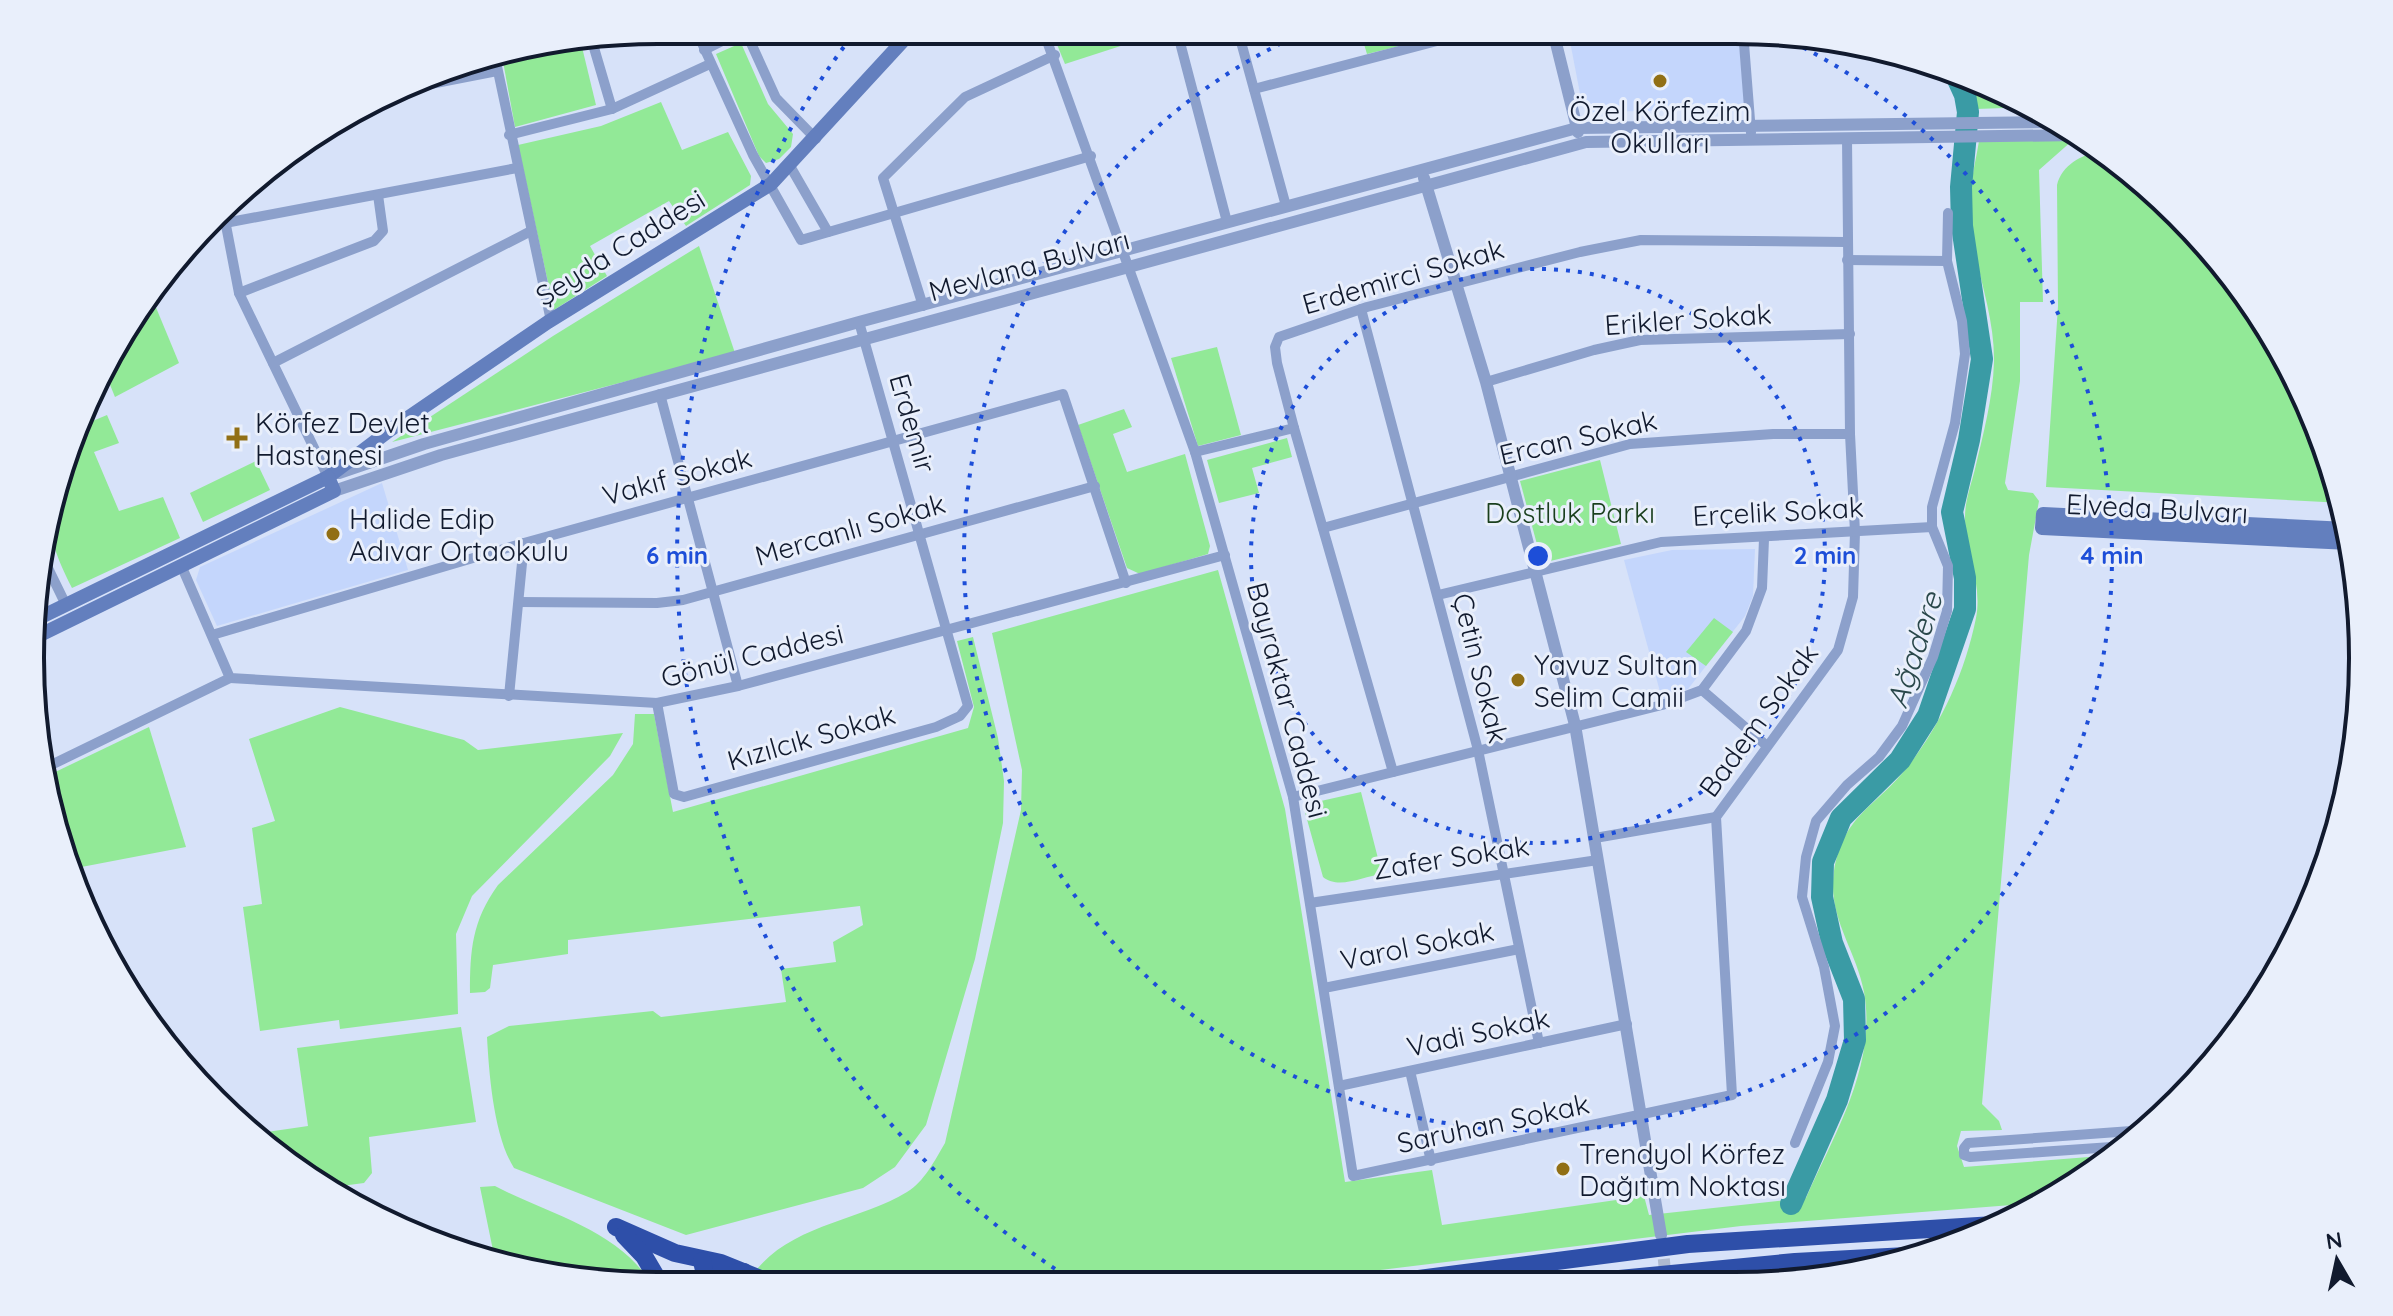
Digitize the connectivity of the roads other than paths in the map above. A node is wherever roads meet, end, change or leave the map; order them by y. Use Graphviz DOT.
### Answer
graph roads {
  1 [pos="702,44"];
  2 [pos="716,44"];
  3 [pos="751,44"];
  4 [pos="901,44"];
  5 [pos="1050,44"];
  6 [pos="1180,44"];
  7 [pos="1242,44"];
  8 [pos="1425,44"];
  9 [pos="1556,44"];
  10 [pos="1744,44"];
  11 [pos="594,47"];
  12 [pos="704,50"];
  13 [pos="1055,55"];
  14 [pos="710,64"];
  15 [pos="496,66"];
  16 [pos="497,71"];
  17 [pos="455,79"];
  18 [pos="1254,89"];
  19 [pos="612,109"];
  20 [pos="1750,125"];
  21 [pos="2039,125"];
  22 [pos="1577,128"];
  23 [pos="2004,129"];
  24 [pos="1940,131"];
  25 [pos="2053,133"];
  26 [pos="509,135"];
  27 [pos="1847,138"];
  28 [pos="816,139"];
  29 [pos="1751,139"];
  30 [pos="1581,143"];
  31 [pos="1091,156"];
  32 [pos="790,166"];
  33 [pos="517,168"];
  34 [pos="1422,171"];
  35 [pos="771,184"];
  36 [pos="1426,184"];
  37 [pos="378,195"];
  38 [pos="1286,206"];
  39 [pos="894,213"];
  40 [pos="1948,213"];
  41 [pos="230,218"];
  42 [pos="226,222"];
  43 [pos="1227,222"];
  44 [pos="531,231"];
  45 [pos="828,232"];
  46 [pos="1846,242"];
  47 [pos="1125,250"];
  48 [pos="1847,260"];
  49 [pos="1947,261"];
  50 [pos="1130,264"];
  51 [pos="1456,283"];
  52 [pos="239,293"];
  53 [pos="923,306"];
  54 [pos="1361,309"];
  55 [pos="551,321"];
  56 [pos="859,322"];
  57 [pos="1850,334"];
  58 [pos="863,338"];
  59 [pos="273,363"];
  60 [pos="1486,382"];
  61 [pos="660,394"];
  62 [pos="1294,428"];
  63 [pos="1850,434"];
  64 [pos="893,442"];
  65 [pos="1195,452"];
  66 [pos="1511,475"];
  67 [pos="331,484"];
  68 [pos="1095,486"];
  69 [pos="689,499"];
  70 [pos="1414,501"];
  71 [pos="1932,527"];
  72 [pos="1323,528"];
  73 [pos="2335,528"];
  74 [pos="1855,532"];
  75 [pos="919,534"];
  76 [pos="1764,539"];
  77 [pos="2338,542"];
  78 [pos="524,543"];
  79 [pos="1225,555"];
  80 [pos="181,565"];
  81 [pos="1534,570"];
  82 [pos="50,572"];
  83 [pos="1126,583"];
  84 [pos="713,592"];
  85 [pos="1438,595"];
  86 [pos="519,602"];
  87 [pos="66,605"];
  88 [pos="45,615"];
  89 [pos="947,630"];
  90 [pos="45,633"];
  91 [pos="212,635"];
  92 [pos="230,678"];
  93 [pos="738,686"];
  94 [pos="1702,690"];
  95 [pos="509,696"];
  96 [pos="657,703"];
  97 [pos="1575,725"];
  98 [pos="1767,746"];
  99 [pos="1478,750"];
  100 [pos="54,764"];
  101 [pos="1393,772"];
  102 [pos="1293,797"];
  103 [pos="1716,817"];
  104 [pos="1595,838"];
  105 [pos="1598,860"];
  106 [pos="1503,872"];
  107 [pos="1310,903"];
  108 [pos="1519,949"];
  109 [pos="1324,988"];
  110 [pos="1627,1024"];
  111 [pos="1539,1043"];
  112 [pos="1410,1071"];
  113 [pos="1339,1086"];
  114 [pos="1642,1116"];
  115 [pos="2126,1131"];
  116 [pos="1795,1143"];
  117 [pos="2106,1147"];
  118 [pos="1431,1161"];
  119 [pos="1353,1176"];
  120 [pos="1965,1227"];
  121 [pos="1661,1235"];
  122 [pos="675,1253"];
  123 [pos="1861,1259"];
  124 [pos="702,1261"];
  125 [pos="654,1272"];
  126 [pos="668,1272"];
  127 [pos="704,1272"];
  128 [pos="744,1272"];
  129 [pos="1473,1272"];
  130 [pos="1689,1272"];
  1 -- 12 [label="street"];
  2 -- 12 [label="street"];
  3 -- 28 [label="street"];
  4 -- 28 [label="main road, Şeyda Caddesi"];
  5 -- 13 [label="street, Bayraktar Caddesi"];
  6 -- 43 [label="street"];
  7 -- 18 [label="street"];
  8 -- 18 [label="street"];
  9 -- 22 [label="street"];
  10 -- 20 [label="street"];
  11 -- 19 [label="street"];
  12 -- 14 [label="street"];
  13 -- 31 [label="street, Bayraktar Caddesi"];
  13 -- 39 [label="street"];
  14 -- 19 [label="street"];
  14 -- 35 [label="street"];
  15 -- 16 [label="street"];
  16 -- 17 [label="street"];
  16 -- 26 [label="street"];
  18 -- 38 [label="street"];
  19 -- 26 [label="street"];
  20 -- 22 [label="street, Mevlana Bulvarı"];
  20 -- 24 [label="street, Mevlana Bulvarı"];
  20 -- 29 [label="street"];
  21 -- 23 [label="street, Mevlana Bulvarı"];
  22 -- 30 [label="street"];
  22 -- 34 [label="street, Mevlana Bulvarı"];
  23 -- 24 [label="street, Mevlana Bulvarı"];
  23 -- 25 [label="street, Mevlana Bulvarı"];
  24 -- 27 [label="street, Mevlana Bulvarı"];
  26 -- 33 [label="street"];
  27 -- 29 [label="street, Mevlana Bulvarı"];
  27 -- 46 [label="street, Badem Sokak"];
  28 -- 32 [label="main road, Şeyda Caddesi"];
  29 -- 30 [label="street, Mevlana Bulvarı"];
  30 -- 36 [label="street, Mevlana Bulvarı"];
  31 -- 39 [label="street"];
  31 -- 47 [label="street, Bayraktar Caddesi"];
  32 -- 35 [label="main road, Şeyda Caddesi"];
  32 -- 45 [label="street"];
  33 -- 37 [label="street"];
  33 -- 44 [label="street"];
  34 -- 36 [label="street"];
  34 -- 38 [label="street, Mevlana Bulvarı"];
  35 -- 45 [label="street"];
  35 -- 55 [label="main road, Şeyda Caddesi"];
  36 -- 50 [label="street, Mevlana Bulvarı"];
  36 -- 51 [label="street"];
  37 -- 41 [label="street"];
  37 -- 52 [label="street"];
  38 -- 43 [label="street, Mevlana Bulvarı"];
  39 -- 45 [label="street"];
  39 -- 53 [label="street"];
  40 -- 49 [label="street"];
  42 -- 52 [label="street"];
  43 -- 47 [label="street, Mevlana Bulvarı"];
  44 -- 55 [label="street"];
  44 -- 59 [label="street"];
  46 -- 48 [label="street, Badem Sokak"];
  46 -- 51 [label="street, Erdemirci Sokak"];
  47 -- 50 [label="street, Bayraktar Caddesi"];
  47 -- 53 [label="street, Mevlana Bulvarı"];
  48 -- 49 [label="street"];
  48 -- 57 [label="street, Badem Sokak"];
  49 -- 71 [label="street"];
  50 -- 58 [label="street, Mevlana Bulvarı"];
  50 -- 65 [label="street, Bayraktar Caddesi"];
  51 -- 54 [label="street, Erdemirci Sokak"];
  51 -- 60 [label="street"];
  52 -- 59 [label="street"];
  53 -- 56 [label="street, Mevlana Bulvarı"];
  54 -- 62 [label="street, Erdemirci Sokak"];
  54 -- 70 [label="street, Çetin Sokak"];
  55 -- 67 [label="main road, Şeyda Caddesi"];
  56 -- 58 [label="street, Erdemir"];
  56 -- 67 [label="street, Mevlana Bulvarı"];
  57 -- 60 [label="street, Erikler Sokak"];
  57 -- 63 [label="street, Badem Sokak"];
  58 -- 61 [label="street, Mevlana Bulvarı"];
  58 -- 64 [label="street, Erdemir"];
  59 -- 67 [label="street"];
  60 -- 66 [label="street"];
  61 -- 67 [label="street, Mevlana Bulvarı"];
  61 -- 69 [label="street"];
  62 -- 65 [label="street"];
  62 -- 72 [label="street, Erdemirci Sokak"];
  63 -- 66 [label="street, Ercan Sokak"];
  63 -- 74 [label="street, Badem Sokak"];
  64 -- 68 [label="street, Vakıf Sokak"];
  64 -- 69 [label="street, Vakıf Sokak"];
  64 -- 75 [label="street, Erdemir"];
  65 -- 79 [label="street, Bayraktar Caddesi"];
  66 -- 70 [label="street, Ercan Sokak"];
  66 -- 81 [label="street"];
  67 -- 80 [label="main road, Mevlana Bulvarı"];
  67 -- 87 [label="main road, Mevlana Bulvarı"];
  68 -- 75 [label="street, Mercanlı Sokak"];
  68 -- 83 [label="street"];
  69 -- 78 [label="street, Vakıf Sokak"];
  69 -- 84 [label="street"];
  70 -- 72 [label="street, Ercan Sokak"];
  70 -- 85 [label="street, Çetin Sokak"];
  71 -- 74 [label="street, Erçelik Sokak"];
  71 -- 116 [label="street"];
  72 -- 101 [label="street, Erdemirci Sokak"];
  73 -- 77 [label="main road, Elveda Bulvarı"];
  74 -- 76 [label="street, Erçelik Sokak"];
  74 -- 98 [label="street, Badem Sokak"];
  75 -- 84 [label="street, Mercanlı Sokak"];
  75 -- 89 [label="street, Erdemir"];
  76 -- 81 [label="street, Erçelik Sokak"];
  76 -- 94 [label="street"];
  78 -- 86 [label="street"];
  78 -- 91 [label="street, Vakıf Sokak"];
  79 -- 83 [label="street, Gönül Caddesi"];
  79 -- 102 [label="street, Bayraktar Caddesi"];
  80 -- 90 [label="main road, Mevlana Bulvarı"];
  80 -- 91 [label="street"];
  81 -- 85 [label="street, Erçelik Sokak"];
  81 -- 97 [label="street"];
  82 -- 87 [label="street"];
  83 -- 89 [label="street, Gönül Caddesi"];
  84 -- 86 [label="street, Mercanlı Sokak"];
  84 -- 93 [label="street"];
  85 -- 99 [label="street, Çetin Sokak"];
  86 -- 95 [label="street"];
  87 -- 88 [label="main road, Mevlana Bulvarı"];
  89 -- 93 [label="street, Gönül Caddesi"];
  89 -- 96 [label="street, Kızılcık Sokak"];
  91 -- 92 [label="street"];
  92 -- 95 [label="street, Gönül Caddesi"];
  92 -- 100 [label="street, Gönül Caddesi"];
  93 -- 96 [label="street, Gönül Caddesi"];
  94 -- 97 [label="street"];
  94 -- 98 [label="street"];
  95 -- 96 [label="street, Gönül Caddesi"];
  97 -- 99 [label="street"];
  97 -- 104 [label="street"];
  98 -- 103 [label="street, Badem Sokak"];
  99 -- 101 [label="street"];
  99 -- 106 [label="street, Çetin Sokak"];
  101 -- 102 [label="street"];
  102 -- 107 [label="street, Bayraktar Caddesi"];
  103 -- 104 [label="street"];
  103 -- 114 [label="street, Badem Sokak"];
  104 -- 105 [label="street"];
  105 -- 106 [label="street, Zafer Sokak"];
  105 -- 110 [label="street"];
  106 -- 107 [label="street, Zafer Sokak"];
  106 -- 108 [label="street, Çetin Sokak"];
  107 -- 109 [label="street, Bayraktar Caddesi"];
  108 -- 109 [label="street, Varol Sokak"];
  108 -- 111 [label="street, Çetin Sokak"];
  109 -- 113 [label="street, Bayraktar Caddesi"];
  110 -- 111 [label="street, Vadi Sokak"];
  110 -- 114 [label="street"];
  111 -- 112 [label="street, Vadi Sokak"];
  112 -- 113 [label="street, Vadi Sokak"];
  112 -- 118 [label="street"];
  113 -- 119 [label="street, Bayraktar Caddesi"];
  114 -- 118 [label="street, Saruhan Sokak"];
  114 -- 121 [label="street"];
  115 -- 117 [label="street"];
  118 -- 119 [label="street, Saruhan Sokak"];
  120 -- 129 [label="highway"];
  122 -- 124 [label="highway"];
  122 -- 125 [label="highway"];
  122 -- 126 [label="highway"];
  123 -- 130 [label="highway"];
  124 -- 127 [label="highway"];
  124 -- 128 [label="highway"];
}
